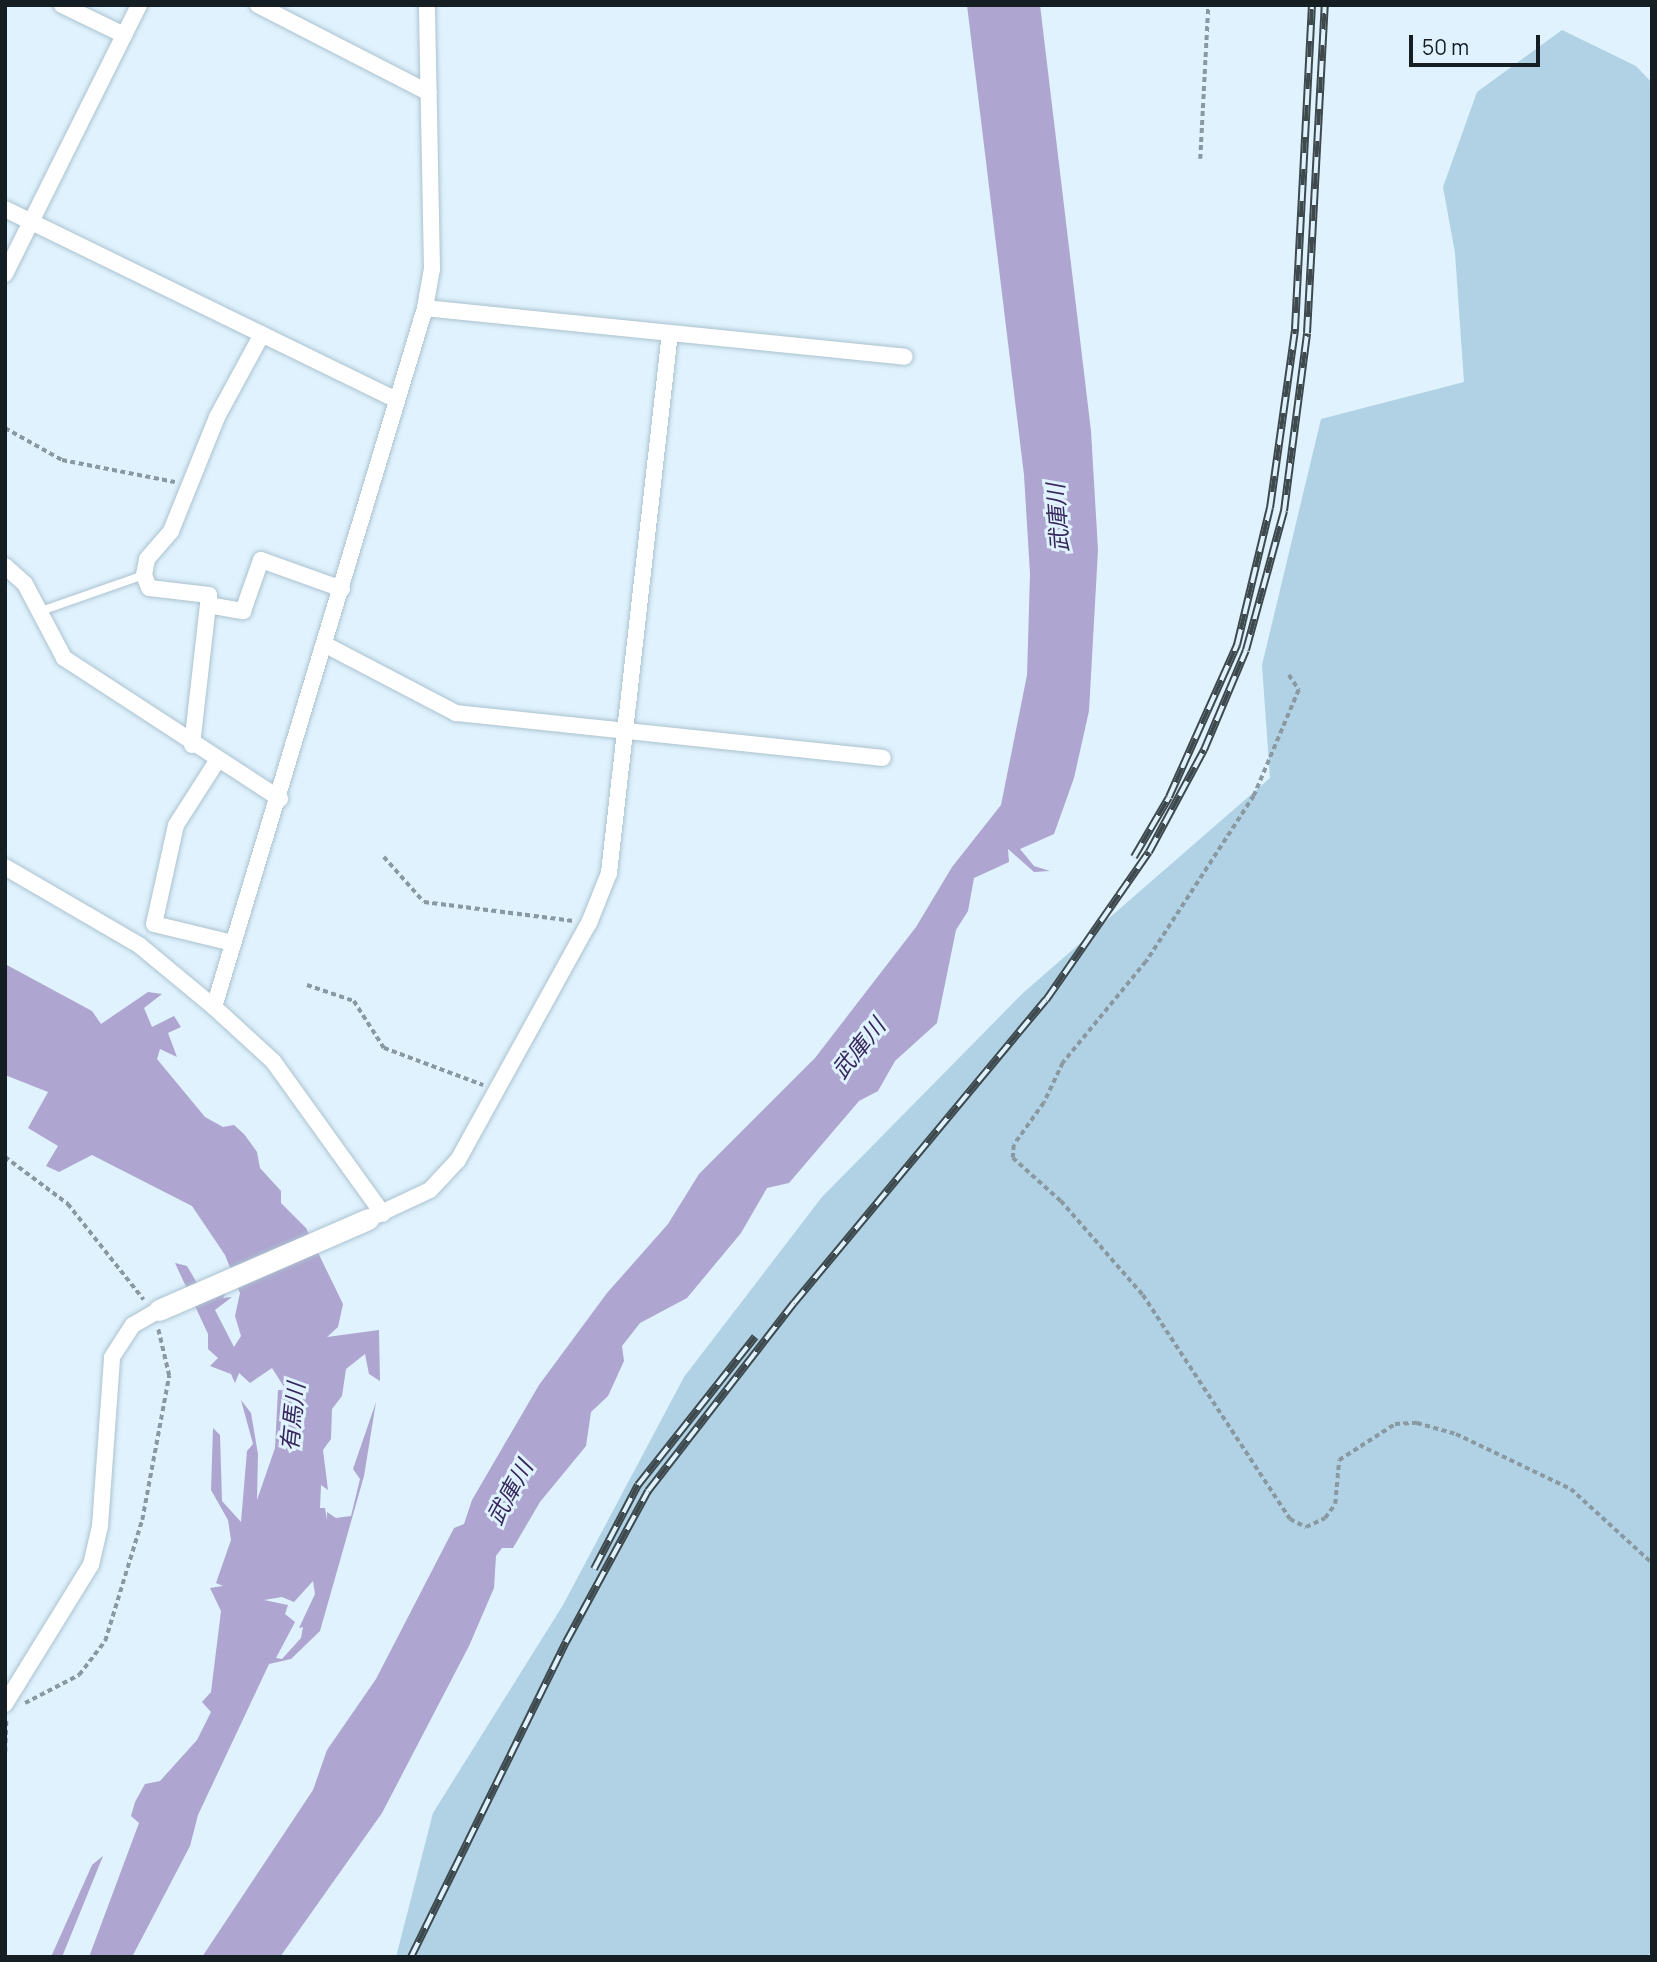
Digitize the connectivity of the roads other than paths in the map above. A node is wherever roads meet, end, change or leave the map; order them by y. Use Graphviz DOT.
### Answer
graph roads {
  1 [pos="62,5"];
  2 [pos="139,5"];
  3 [pos="258,5"];
  4 [pos="426,5"];
  5 [pos="124,36"];
  6 [pos="429,93"];
  7 [pos="5,209"];
  8 [pos="31,222"];
  9 [pos="5,274"];
  10 [pos="425,308"];
  11 [pos="670,333"];
  12 [pos="262,334"];
  13 [pos="905,357"];
  14 [pos="397,400"];
  15 [pos="5,566"];
  16 [pos="144,575"];
  17 [pos="342,589"];
  18 [pos="208,605"];
  19 [pos="41,611"];
  20 [pos="326,645"];
  21 [pos="625,732"];
  22 [pos="192,745"];
  23 [pos="883,758"];
  24 [pos="217,761"];
  25 [pos="280,799"];
  26 [pos="5,867"];
  27 [pos="233,943"];
  28 [pos="214,1007"];
  29 [pos="375,1216"];
  30 [pos="159,1310"];
  31 [pos="5,1704"];
  1 -- 5 [label="street"];
  2 -- 5 [label="street"];
  3 -- 6 [label="street"];
  4 -- 6 [label="street"];
  5 -- 8 [label="street"];
  6 -- 10 [label="street"];
  7 -- 8 [label="street"];
  8 -- 9 [label="street"];
  8 -- 12 [label="street"];
  10 -- 11 [label="street"];
  10 -- 14 [label="street"];
  11 -- 13 [label="street"];
  11 -- 21 [label="street"];
  12 -- 14 [label="street"];
  12 -- 16 [label="street"];
  14 -- 17 [label="street"];
  15 -- 19 [label="street"];
  16 -- 18 [label="street"];
  16 -- 19 [label="lane"];
  17 -- 18 [label="street"];
  17 -- 20 [label="street"];
  18 -- 22 [label="street"];
  19 -- 22 [label="street"];
  20 -- 21 [label="street"];
  20 -- 25 [label="street"];
  21 -- 23 [label="street"];
  21 -- 29 [label="street"];
  22 -- 24 [label="street"];
  24 -- 25 [label="street"];
  24 -- 27 [label="street"];
  25 -- 27 [label="street"];
  26 -- 28 [label="street"];
  27 -- 28 [label="street"];
  28 -- 29 [label="street"];
  29 -- 30 [label="street"];
  30 -- 31 [label="street"];
}
